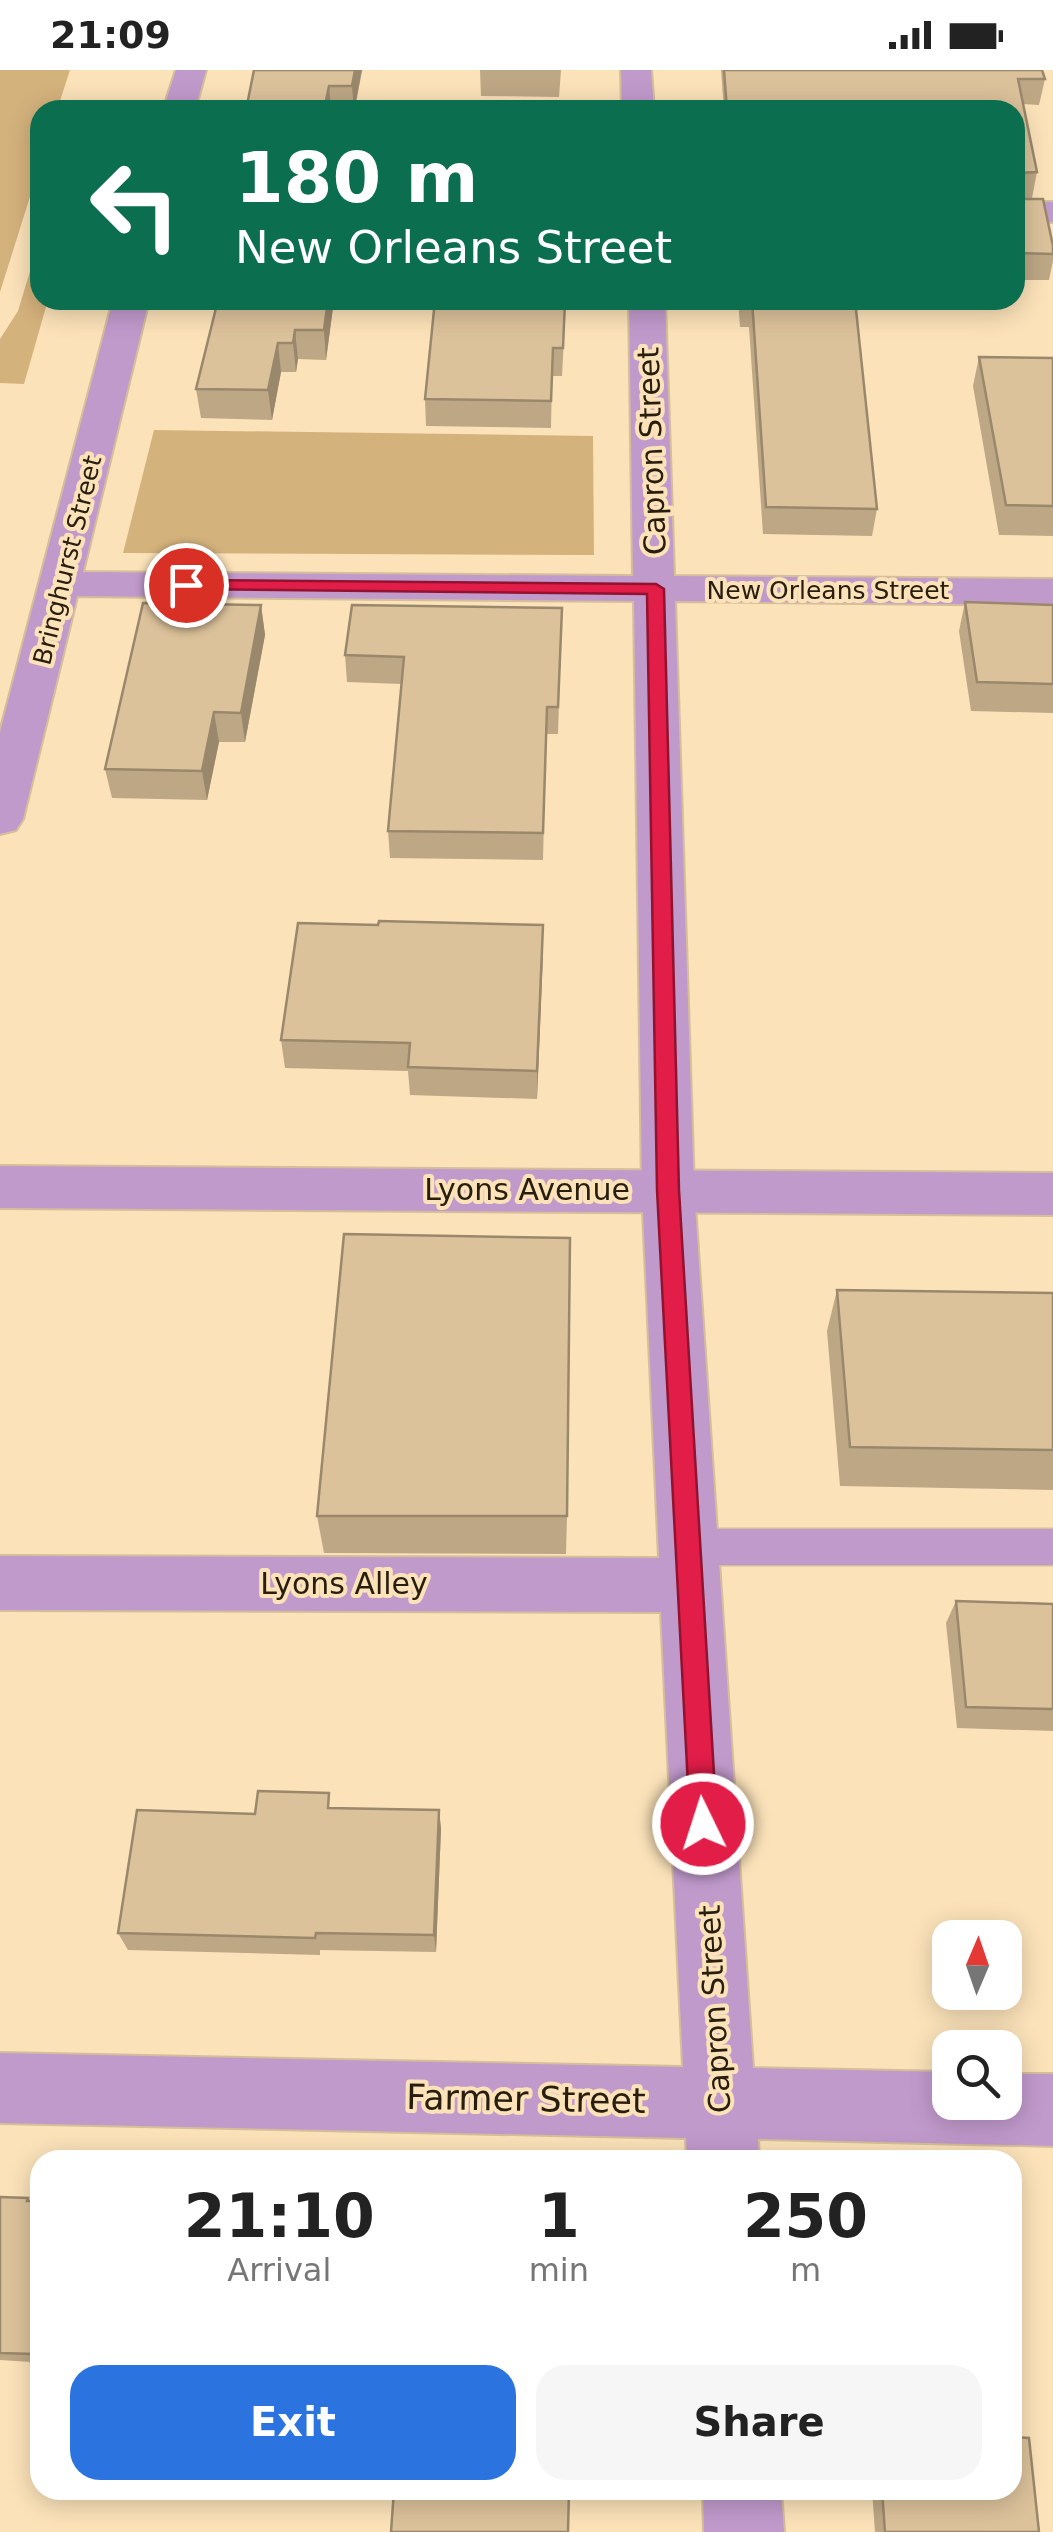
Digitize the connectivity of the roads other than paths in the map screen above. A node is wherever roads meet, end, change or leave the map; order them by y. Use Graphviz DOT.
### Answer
graph roads {
  1 [pos="191,70"];
  2 [pos="636,70"];
  3 [pos="183,100"];
  4 [pos="638,100"];
  5 [pos="1025,212"];
  6 [pos="1053,212"];
  7 [pos="129,310"];
  8 [pos="647,310"];
  9 [pos="62,584"];
  10 [pos="656,589"];
  11 [pos="1053,592"];
  12 [pos="0,819"];
  13 [pos="0,1187"];
  14 [pos="668,1190"];
  15 [pos="1053,1194"];
  16 [pos="1053,1548"];
  17 [pos="687,1566"];
  18 [pos="0,1583"];
  19 [pos="0,2088"];
  20 [pos="1053,2110"];
  21 [pos="722,2132"];
  22 [pos="742,2500"];
  23 [pos="744,2532"];
  1 -- 3 [label="street"];
  2 -- 4 [label="street"];
  5 -- 6 [label="street"];
  7 -- 9 [label="street, Bringhurst Street"];
  8 -- 10 [label="street, Capron Street"];
  9 -- 10 [label="street, New Orleans Street"];
  9 -- 12 [label="street, Bringhurst Street"];
  10 -- 11 [label="street, New Orleans Street"];
  10 -- 14 [label="street, Capron Street"];
  13 -- 14 [label="street, Lyons Avenue"];
  14 -- 15 [label="street, Lyons Avenue"];
  14 -- 17 [label="street, Capron Street"];
  16 -- 17 [label="lane"];
  17 -- 18 [label="street, Lyons Alley"];
  17 -- 21 [label="street, Capron Street"];
  19 -- 21 [label="street, Farmer Street"];
  20 -- 21 [label="street, Farmer Street"];
  22 -- 23 [label="street"];
}
